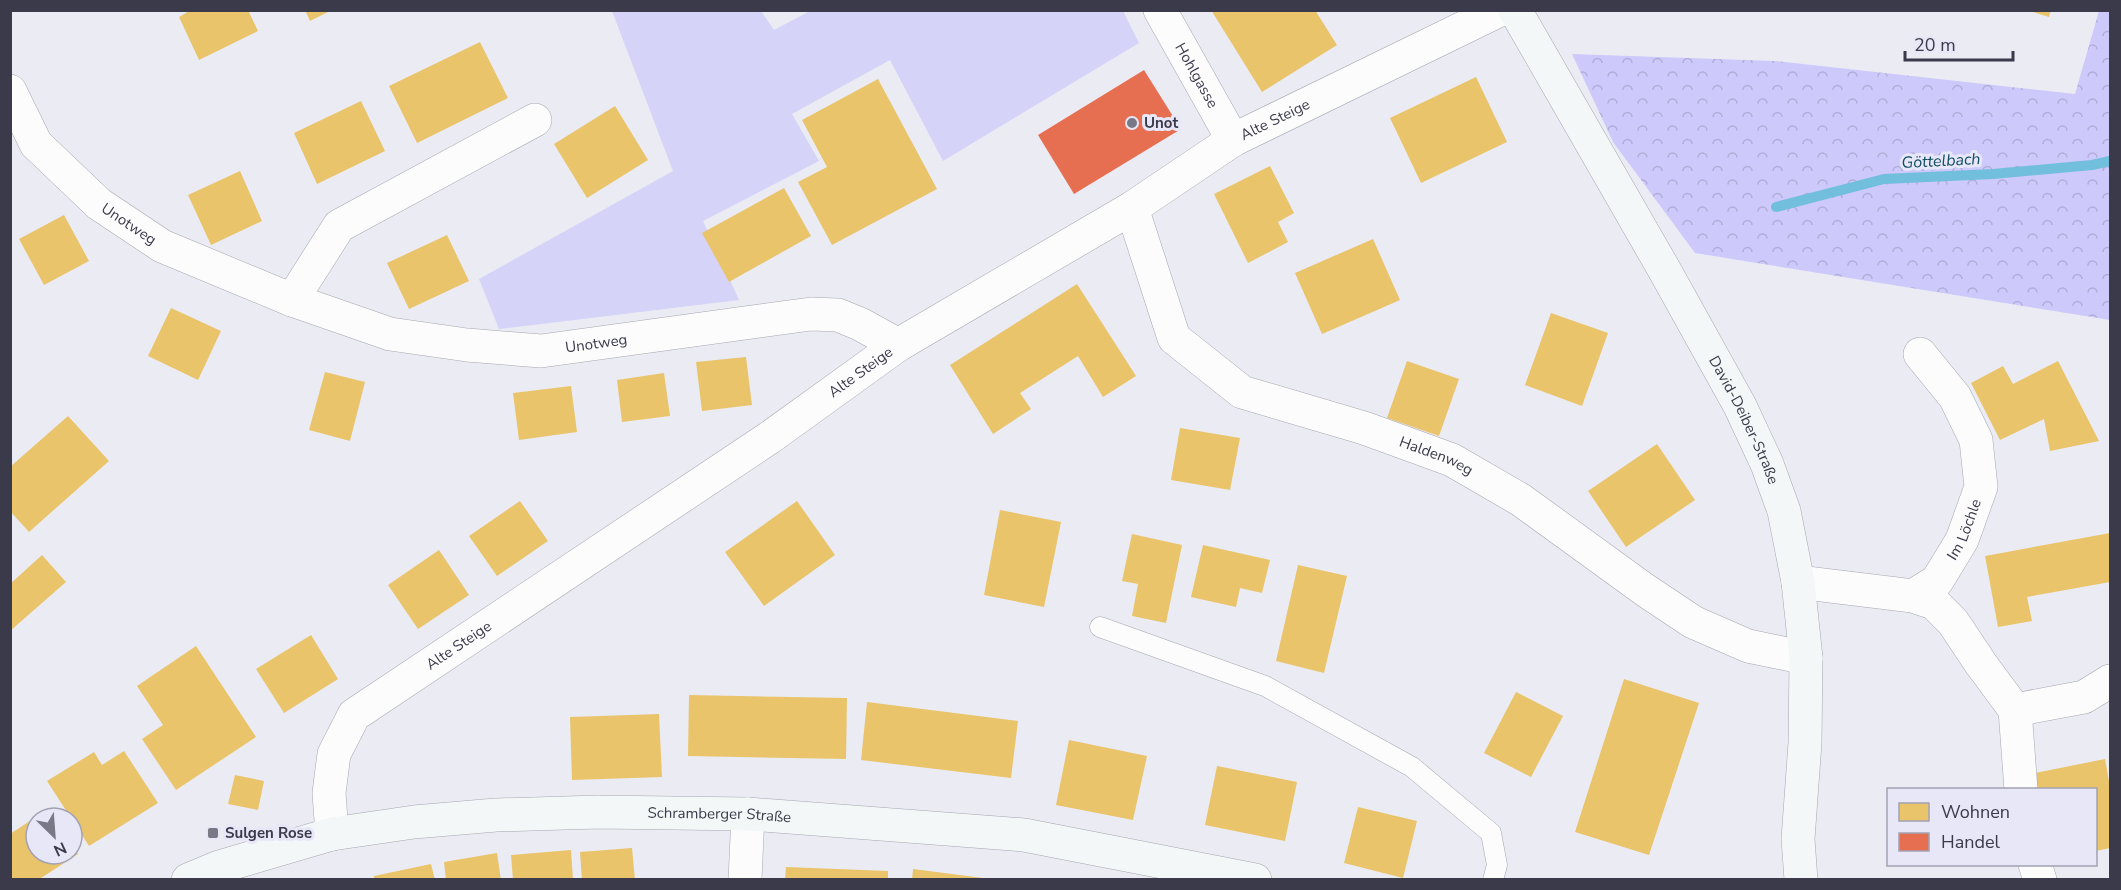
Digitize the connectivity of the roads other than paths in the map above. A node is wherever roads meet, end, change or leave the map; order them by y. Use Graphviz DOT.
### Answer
graph roads {
  1 [pos="1160,10"];
  2 [pos="1500,10"];
  3 [pos="1515,10"];
  4 [pos="10,91"];
  5 [pos="535,120"];
  6 [pos="1233,140"];
  7 [pos="1132,208"];
  8 [pos="292,300"];
  9 [pos="898,345"];
  10 [pos="1920,354"];
  11 [pos="1798,582"];
  12 [pos="1913,596"];
  13 [pos="1101,627"];
  14 [pos="1806,658"];
  15 [pos="2110,681"];
  16 [pos="2015,710"];
  17 [pos="2021,788"];
  18 [pos="748,813"];
  19 [pos="332,834"];
  20 [pos="188,879"];
  21 [pos="745,879"];
  22 [pos="1255,879"];
  23 [pos="1493,879"];
  24 [pos="1801,879"];
  1 -- 6 [label="street, Hohlgasse"];
  2 -- 6 [label="street, Alte Steige"];
  3 -- 11 [label="main road, David-Deiber-Straße"];
  4 -- 8 [label="street, Unotweg"];
  5 -- 8 [label="street"];
  6 -- 7 [label="street, Alte Steige"];
  7 -- 9 [label="street, Alte Steige"];
  7 -- 14 [label="street, Haldenweg"];
  8 -- 9 [label="street, Unotweg"];
  9 -- 19 [label="street, Alte Steige"];
  10 -- 12 [label="street, Im Löchle"];
  11 -- 12 [label="street"];
  11 -- 14 [label="main road, David-Deiber-Straße"];
  12 -- 16 [label="street"];
  13 -- 23 [label="lane"];
  14 -- 24 [label="main road, David-Deiber-Straße"];
  15 -- 16 [label="street"];
  16 -- 17 [label="street"];
  18 -- 19 [label="main road, Schramberger Straße"];
  18 -- 21 [label="street"];
  18 -- 22 [label="main road, Schramberger Straße"];
  19 -- 20 [label="main road, Schramberger Straße"];
}
